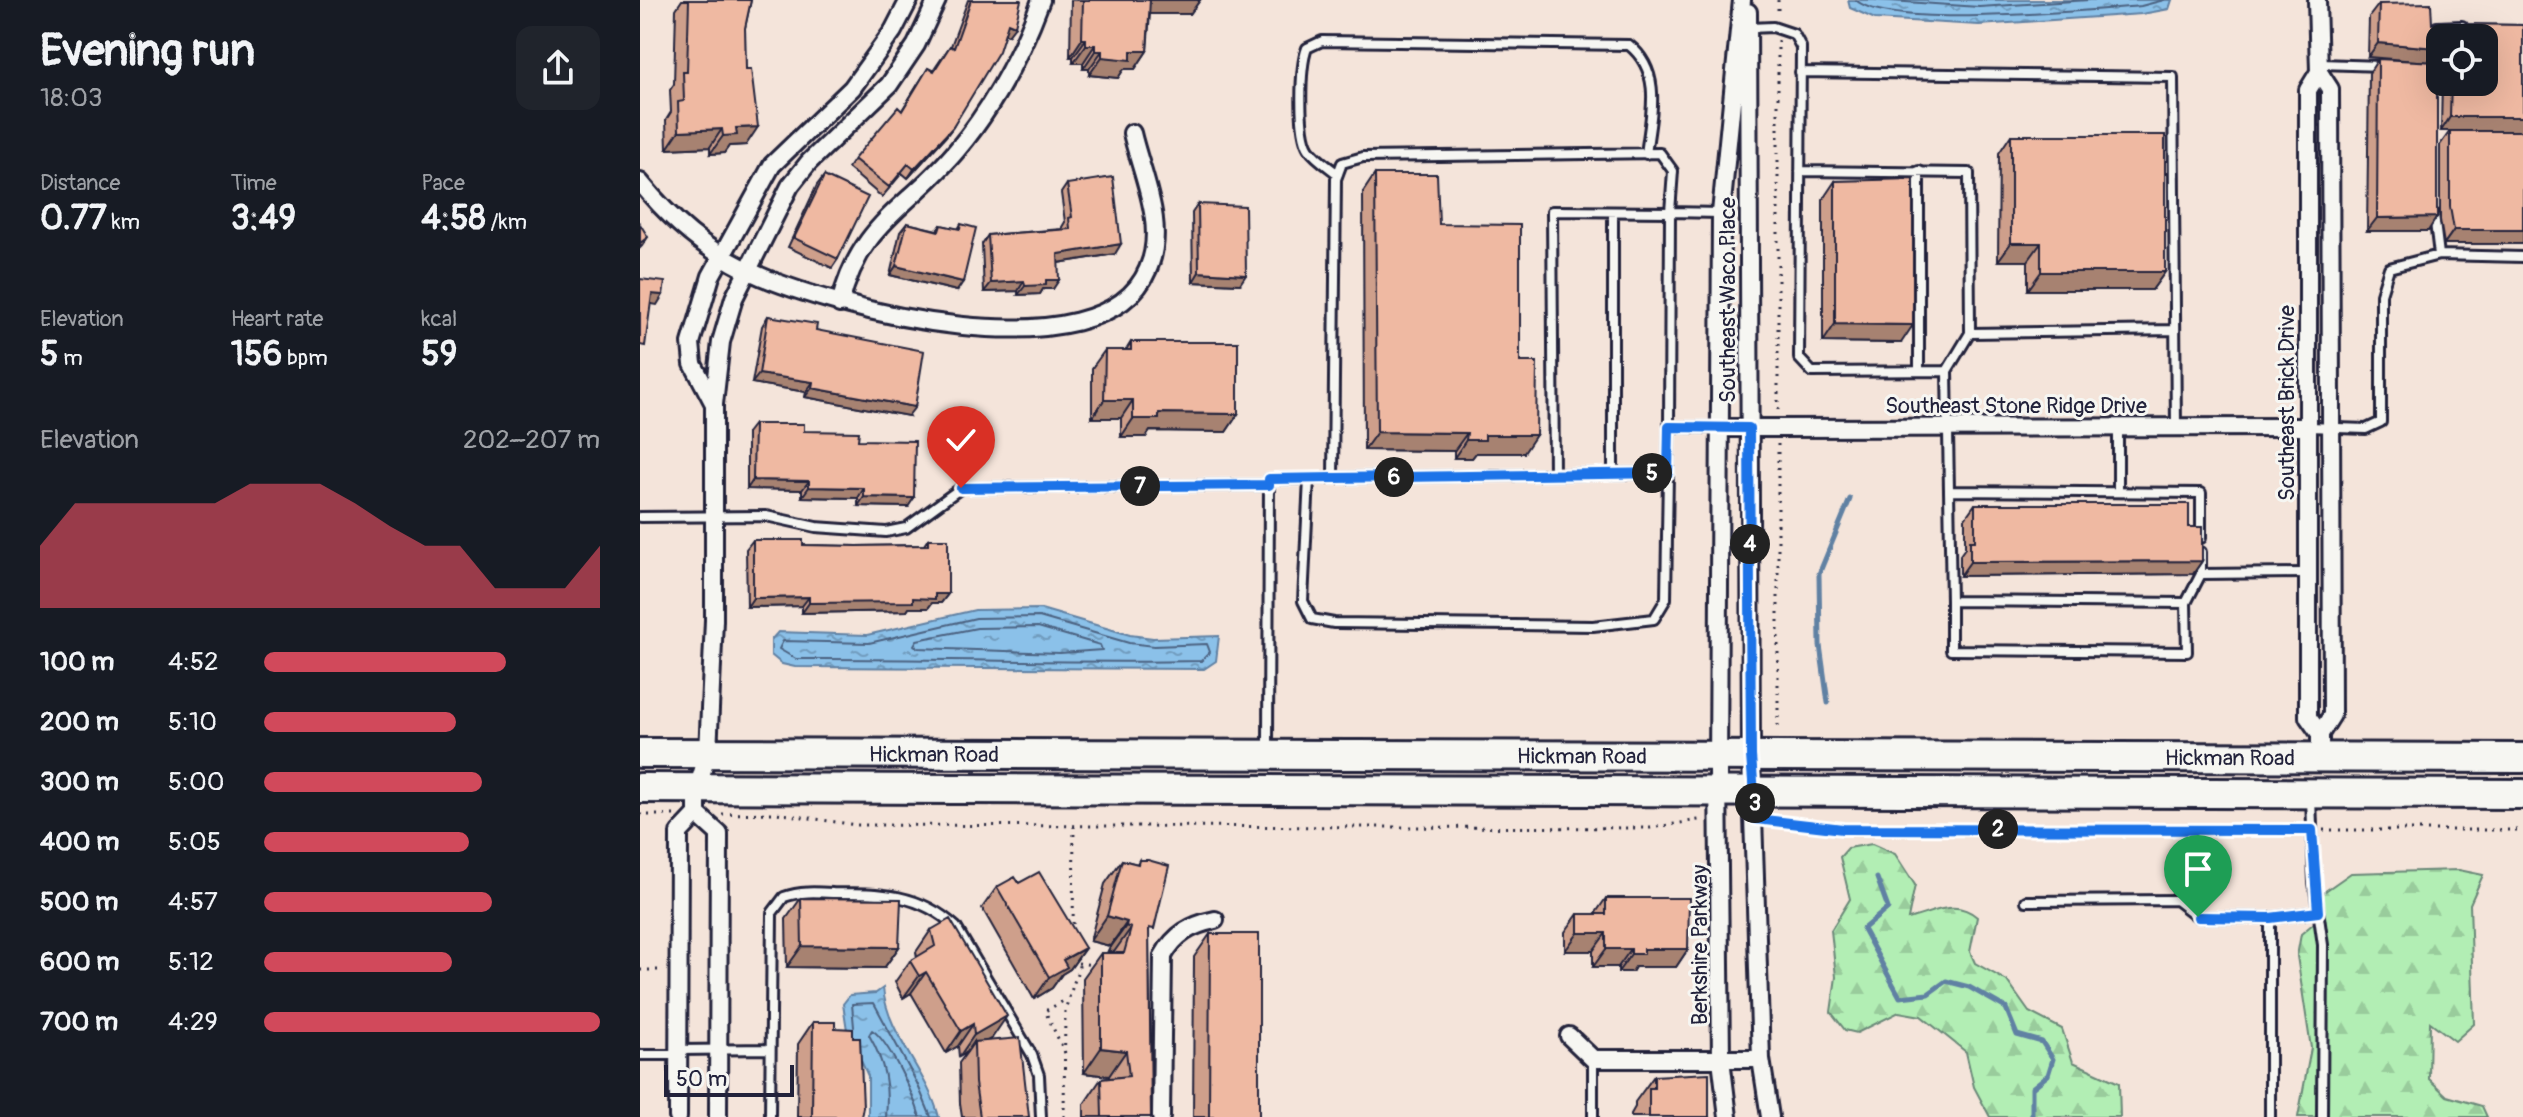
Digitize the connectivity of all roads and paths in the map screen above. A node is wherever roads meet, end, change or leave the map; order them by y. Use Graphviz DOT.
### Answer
graph roads {
  1 [pos="909,0"];
  2 [pos="937,0"];
  3 [pos="1041,0"];
  4 [pos="1744,0"];
  5 [pos="1778,0"];
  6 [pos="2317,0"];
  7 [pos="1749,28"];
  8 [pos="1778,28"];
  9 [pos="2390,66"];
  10 [pos="2419,67"];
  11 [pos="2319,68"];
  12 [pos="2426,68"];
  13 [pos="1800,72"];
  14 [pos="1132,133"];
  15 [pos="1646,154"];
  16 [pos="1800,171"];
  17 [pos="1919,171"];
  18 [pos="1338,174"];
  19 [pos="640,182"];
  20 [pos="2434,207"];
  21 [pos="1613,212"];
  22 [pos="1670,212"];
  23 [pos="1721,213"];
  24 [pos="2439,255"];
  25 [pos="722,256"];
  26 [pos="2523,257"];
  27 [pos="746,269"];
  28 [pos="840,304"];
  29 [pos="2175,330"];
  30 [pos="1970,333"];
  31 [pos="1919,371"];
  32 [pos="1947,371"];
  33 [pos="714,404"];
  34 [pos="2331,426"];
  35 [pos="1669,427"];
  36 [pos="1949,427"];
  37 [pos="2118,427"];
  38 [pos="2176,427"];
  39 [pos="2308,427"];
  40 [pos="1723,428"];
  41 [pos="1749,428"];
  42 [pos="1778,428"];
  43 [pos="1668,473"];
  44 [pos="1613,474"];
  45 [pos="1554,475"];
  46 [pos="1333,478"];
  47 [pos="1309,479"];
  48 [pos="1269,485"];
  49 [pos="1949,491"];
  50 [pos="2118,492"];
  51 [pos="714,516"];
  52 [pos="640,517"];
  53 [pos="2306,573"];
  54 [pos="2201,574"];
  55 [pos="1951,601"];
  56 [pos="2186,603"];
  57 [pos="1778,738"];
  58 [pos="2320,746"];
  59 [pos="640,753"];
  60 [pos="708,753"];
  61 [pos="1268,753"];
  62 [pos="1751,756"];
  63 [pos="2523,758"];
  64 [pos="2523,776"];
  65 [pos="1719,785"];
  66 [pos="640,788"];
  67 [pos="2025,793"];
  68 [pos="2311,793"];
  69 [pos="2523,794"];
  70 [pos="697,801"];
  71 [pos="1755,805"];
  72 [pos="741,814"];
  73 [pos="640,815"];
  74 [pos="657,815"];
  75 [pos="1074,826"];
  76 [pos="2312,830"];
  77 [pos="2523,830"];
  78 [pos="2026,901"];
  79 [pos="2318,912"];
  80 [pos="2270,918"];
  81 [pos="1215,920"];
  82 [pos="1073,936"];
  83 [pos="1076,948"];
  84 [pos="1078,963"];
  85 [pos="1106,967"];
  86 [pos="640,970"];
  87 [pos="661,970"];
  88 [pos="1069,998"];
  89 [pos="1569,1036"];
  90 [pos="770,1049"];
  91 [pos="719,1050"];
  92 [pos="678,1052"];
  93 [pos="640,1055"];
  94 [pos="1067,1056"];
  95 [pos="1593,1059"];
  96 [pos="1721,1059"];
  97 [pos="1761,1059"];
  98 [pos="678,1117"];
  99 [pos="718,1117"];
  100 [pos="770,1117"];
  101 [pos="1041,1117"];
  102 [pos="1064,1117"];
  103 [pos="1161,1117"];
  104 [pos="1593,1117"];
  105 [pos="1728,1117"];
  106 [pos="1770,1117"];
  107 [pos="2270,1117"];
  108 [pos="2322,1117"];
  1 -- 25 [label="street"];
  2 -- 27 [label="street"];
  3 -- 28 [label="street"];
  4 -- 7 [label="street, Southeast Waco Place"];
  4 -- 23 [label="street, Southeast Waco Place"];
  5 -- 8 [label="path"];
  6 -- 11 [label="street, Southeast Brick Drive"];
  7 -- 8 [label="lane"];
  7 -- 41 [label="street, Southeast Waco Place"];
  8 -- 13 [label="lane"];
  8 -- 42 [label="path"];
  9 -- 11 [label="lane"];
  10 -- 12 [label="lane"];
  11 -- 34 [label="street, Southeast Brick Drive"];
  11 -- 39 [label="street, Southeast Brick Drive"];
  13 -- 16 [label="lane"];
  13 -- 29 [label="lane"];
  14 -- 28 [label="street"];
  15 -- 18 [label="lane"];
  15 -- 18 [label="lane"];
  15 -- 22 [label="lane"];
  16 -- 17 [label="lane"];
  16 -- 31 [label="lane"];
  17 -- 30 [label="lane"];
  17 -- 31 [label="lane"];
  18 -- 46 [label="lane"];
  19 -- 25 [label="street"];
  20 -- 24 [label="lane"];
  21 -- 22 [label="lane"];
  21 -- 44 [label="lane"];
  21 -- 45 [label="lane"];
  22 -- 23 [label="lane"];
  22 -- 35 [label="lane"];
  23 -- 40 [label="street, Southeast Waco Place"];
  24 -- 26 [label="lane"];
  24 -- 34 [label="lane"];
  25 -- 27 [label="street"];
  25 -- 33 [label="street"];
  27 -- 28 [label="street"];
  27 -- 33 [label="street"];
  29 -- 30 [label="lane"];
  29 -- 38 [label="lane"];
  30 -- 32 [label="lane"];
  31 -- 32 [label="lane"];
  32 -- 36 [label="lane"];
  33 -- 51 [label="street"];
  34 -- 39 [label="lane"];
  34 -- 58 [label="street, Southeast Brick Drive"];
  35 -- 40 [label="lane"];
  35 -- 43 [label="lane"];
  36 -- 37 [label="street, Southeast Stone Ridge Drive"];
  36 -- 42 [label="street, Southeast Stone Ridge Drive"];
  36 -- 49 [label="lane"];
  37 -- 38 [label="street, Southeast Stone Ridge Drive"];
  37 -- 50 [label="lane"];
  38 -- 39 [label="street, Southeast Stone Ridge Drive"];
  39 -- 53 [label="street, Southeast Brick Drive"];
  40 -- 41 [label="street, Southeast Stone Ridge Drive"];
  40 -- 65 [label="street, Southeast Waco Place"];
  41 -- 42 [label="street, Southeast Stone Ridge Drive"];
  41 -- 62 [label="street, Southeast Waco Place"];
  42 -- 57 [label="path"];
  43 -- 44 [label="lane"];
  43 -- 47 [label="lane"];
  44 -- 45 [label="lane"];
  45 -- 46 [label="lane"];
  46 -- 47 [label="lane"];
  47 -- 48 [label="lane"];
  48 -- 51 [label="lane"];
  48 -- 61 [label="lane"];
  49 -- 50 [label="lane"];
  49 -- 55 [label="lane"];
  50 -- 54 [label="lane"];
  51 -- 52 [label="lane"];
  51 -- 60 [label="street"];
  53 -- 54 [label="lane"];
  53 -- 58 [label="street, Southeast Brick Drive"];
  54 -- 56 [label="lane"];
  55 -- 56 [label="lane"];
  55 -- 56 [label="lane"];
  58 -- 62 [label="highway, Hickman Road"];
  58 -- 63 [label="highway, Hickman Road"];
  58 -- 67 [label="highway"];
  59 -- 60 [label="highway, Hickman Road"];
  60 -- 61 [label="highway, Hickman Road"];
  60 -- 70 [label="street"];
  61 -- 65 [label="highway, Hickman Road"];
  62 -- 65 [label="highway, Hickman Road"];
  62 -- 71 [label="street, Southeast Waco Place"];
  64 -- 68 [label="highway"];
  65 -- 70 [label="highway, Hickman Road"];
  65 -- 71 [label="highway, Hickman Road"];
  65 -- 75 [label="path"];
  65 -- 96 [label="street, Berkshire Parkway"];
  66 -- 70 [label="highway, Hickman Road"];
  67 -- 68 [label="highway, Hickman Road"];
  67 -- 71 [label="highway, Hickman Road"];
  68 -- 69 [label="highway, Hickman Road"];
  68 -- 76 [label="lane"];
  70 -- 91 [label="street"];
  70 -- 92 [label="street"];
  71 -- 76 [label="path"];
  71 -- 97 [label="street"];
  72 -- 75 [label="path"];
  73 -- 74 [label="path"];
  75 -- 82 [label="path"];
  76 -- 77 [label="path"];
  76 -- 79 [label="lane"];
  78 -- 80 [label="lane"];
  79 -- 80 [label="lane"];
  79 -- 108 [label="lane"];
  80 -- 107 [label="lane"];
  81 -- 103 [label="street"];
  83 -- 84 [label="path"];
  84 -- 85 [label="path"];
  84 -- 88 [label="path"];
  86 -- 87 [label="path"];
  88 -- 94 [label="path"];
  88 -- 94 [label="path"];
  89 -- 95 [label="street"];
  90 -- 91 [label="lane"];
  90 -- 100 [label="lane"];
  90 -- 101 [label="lane"];
  91 -- 92 [label="lane"];
  91 -- 99 [label="street"];
  92 -- 93 [label="lane"];
  92 -- 98 [label="street"];
  94 -- 102 [label="path"];
  95 -- 96 [label="street"];
  95 -- 104 [label="lane"];
  96 -- 97 [label="street"];
  96 -- 105 [label="street, Berkshire Parkway"];
  97 -- 106 [label="street"];
}
